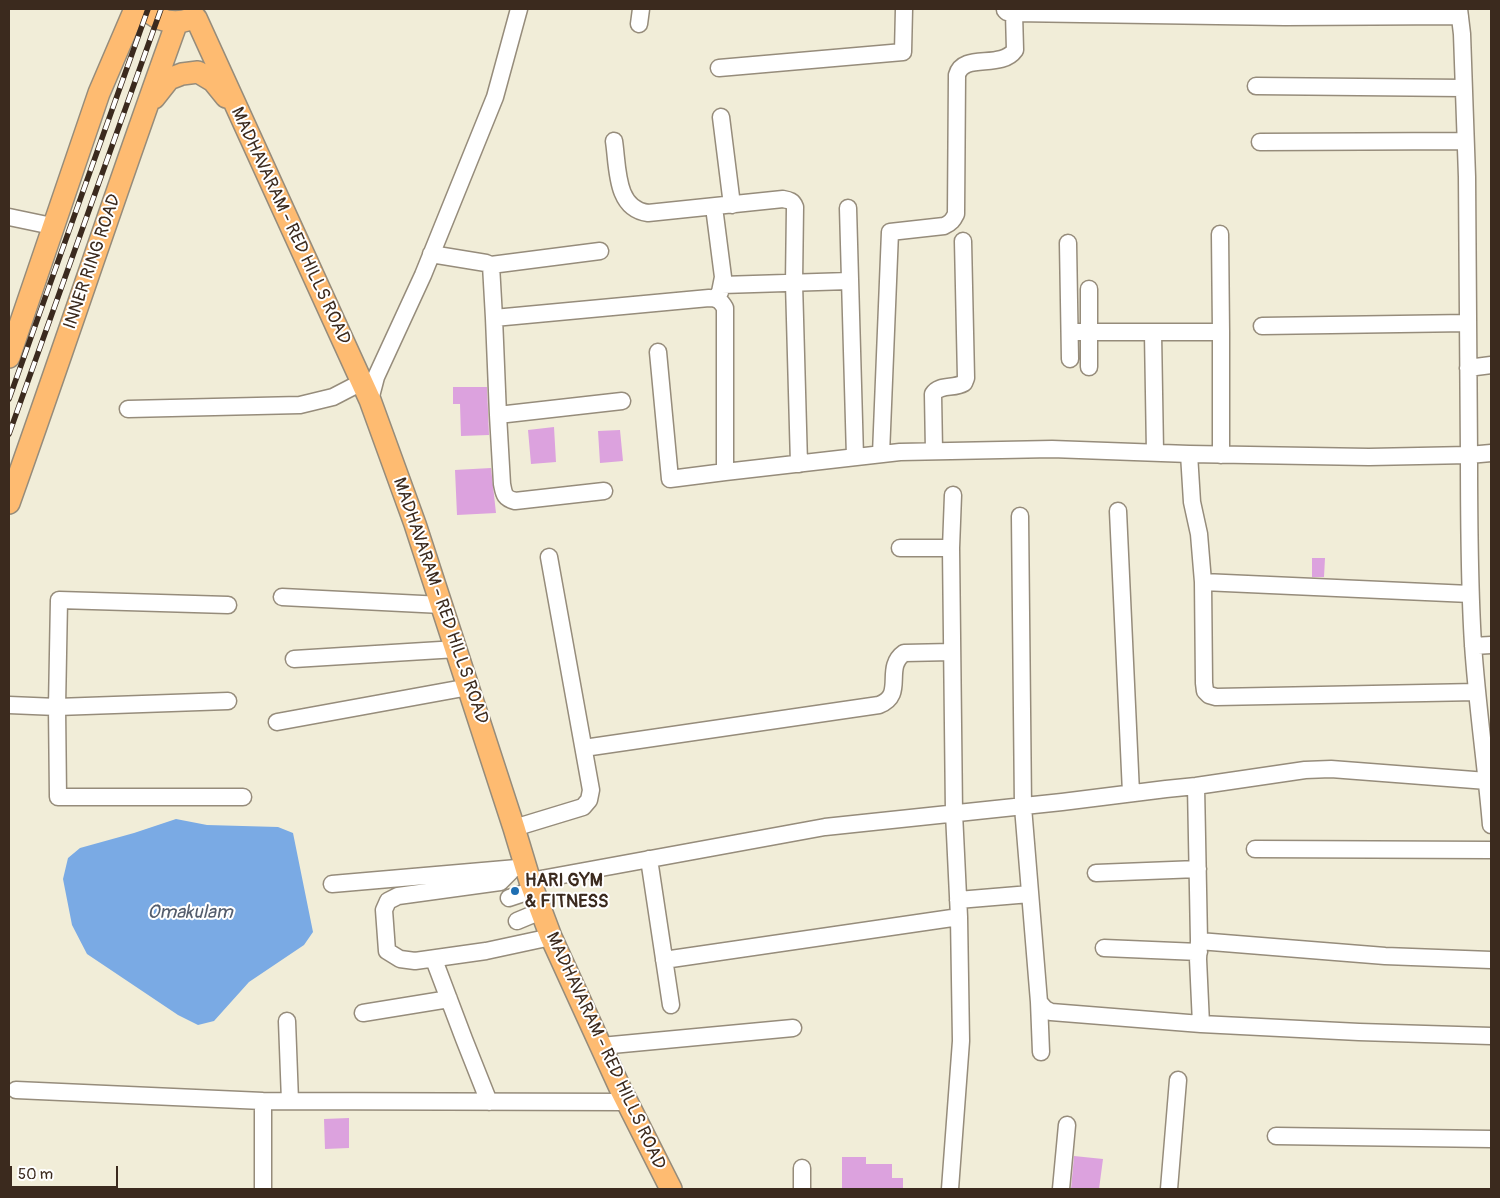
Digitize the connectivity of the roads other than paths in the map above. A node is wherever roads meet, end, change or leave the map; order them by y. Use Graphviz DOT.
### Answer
graph roads {
  1 [pos="135,9"];
  2 [pos="146,9"];
  3 [pos="519,9"];
  4 [pos="904,9"];
  5 [pos="1009,11"];
  6 [pos="1414,12"];
  7 [pos="1460,12"];
  8 [pos="193,16"];
  9 [pos="719,68"];
  10 [pos="1256,86"];
  11 [pos="1463,88"];
  12 [pos="147,106"];
  13 [pos="238,113"];
  14 [pos="722,118"];
  15 [pos="614,141"];
  16 [pos="1465,141"];
  17 [pos="1260,142"];
  18 [pos="732,205"];
  19 [pos="714,207"];
  20 [pos="848,208"];
  21 [pos="9,217"];
  22 [pos="52,226"];
  23 [pos="1220,234"];
  24 [pos="963,241"];
  25 [pos="1068,243"];
  26 [pos="600,251"];
  27 [pos="431,254"];
  28 [pos="491,265"];
  29 [pos="849,281"];
  30 [pos="794,283"];
  31 [pos="1089,289"];
  32 [pos="719,292"];
  33 [pos="494,318"];
  34 [pos="1468,323"];
  35 [pos="1262,326"];
  36 [pos="1070,332"];
  37 [pos="1089,332"];
  38 [pos="1221,332"];
  39 [pos="1153,333"];
  40 [pos="658,352"];
  41 [pos="9,357"];
  42 [pos="1070,359"];
  43 [pos="1491,365"];
  44 [pos="1089,367"];
  45 [pos="1468,368"];
  46 [pos="366,391"];
  47 [pos="622,401"];
  48 [pos="128,409"];
  49 [pos="498,415"];
  50 [pos="934,451"];
  51 [pos="1155,452"];
  52 [pos="1491,453"];
  53 [pos="881,454"];
  54 [pos="1188,454"];
  55 [pos="1221,455"];
  56 [pos="1469,455"];
  57 [pos="855,457"];
  58 [pos="799,464"];
  59 [pos="725,472"];
  60 [pos="604,491"];
  61 [pos="952,495"];
  62 [pos="9,502"];
  63 [pos="1118,511"];
  64 [pos="1020,516"];
  65 [pos="900,548"];
  66 [pos="951,548"];
  67 [pos="549,557"];
  68 [pos="1203,582"];
  69 [pos="1470,594"];
  70 [pos="282,597"];
  71 [pos="228,604"];
  72 [pos="442,605"];
  73 [pos="1491,645"];
  74 [pos="1473,646"];
  75 [pos="457,649"];
  76 [pos="952,652"];
  77 [pos="294,659"];
  78 [pos="469,687"];
  79 [pos="1477,692"];
  80 [pos="228,701"];
  81 [pos="9,705"];
  82 [pos="57,708"];
  83 [pos="277,722"];
  84 [pos="584,748"];
  85 [pos="1488,780"];
  86 [pos="1196,786"];
  87 [pos="1131,794"];
  88 [pos="243,797"];
  89 [pos="1023,807"];
  90 [pos="954,813"];
  91 [pos="1491,825"];
  92 [pos="514,828"];
  93 [pos="1255,849"];
  94 [pos="1491,850"];
  95 [pos="649,859"];
  96 [pos="1198,869"];
  97 [pos="1096,873"];
  98 [pos="525,877"];
  99 [pos="332,884"];
  100 [pos="1030,894"];
  101 [pos="510,898"];
  102 [pos="958,900"];
  103 [pos="541,912"];
  104 [pos="959,916"];
  105 [pos="516,921"];
  106 [pos="551,937"];
  107 [pos="1199,946"];
  108 [pos="1104,948"];
  109 [pos="664,960"];
  110 [pos="1491,960"];
  111 [pos="436,965"];
  112 [pos="449,999"];
  113 [pos="1038,1002"];
  114 [pos="671,1005"];
  115 [pos="363,1013"];
  116 [pos="287,1021"];
  117 [pos="1201,1024"];
  118 [pos="793,1028"];
  119 [pos="1491,1036"];
  120 [pos="601,1046"];
  121 [pos="1041,1052"];
  122 [pos="1178,1080"];
  123 [pos="16,1090"];
  124 [pos="263,1101"];
  125 [pos="290,1101"];
  126 [pos="489,1102"];
  127 [pos="627,1102"];
  128 [pos="1066,1125"];
  129 [pos="1276,1136"];
  130 [pos="1491,1139"];
  131 [pos="802,1168"];
  132 [pos="262,1189"];
  133 [pos="671,1189"];
  134 [pos="802,1189"];
  135 [pos="950,1189"];
  136 [pos="1061,1189"];
  137 [pos="1169,1189"];
  1 -- 22 [label="main road"];
  2 -- 8 [label="main road"];
  3 -- 27 [label="street"];
  4 -- 9 [label="street"];
  5 -- 6 [label="street"];
  5 -- 53 [label="street"];
  6 -- 7 [label="street"];
  7 -- 11 [label="street"];
  8 -- 12 [label="main road, INNER RING ROAD"];
  8 -- 13 [label="main road, MADHAVARAM - RED HILLS ROAD"];
  10 -- 11 [label="street"];
  11 -- 16 [label="street"];
  12 -- 13 [label="main road"];
  12 -- 62 [label="main road, INNER RING ROAD"];
  13 -- 46 [label="main road, MADHAVARAM - RED HILLS ROAD"];
  14 -- 18 [label="street"];
  15 -- 19 [label="street"];
  16 -- 17 [label="street"];
  16 -- 34 [label="street"];
  18 -- 19 [label="street"];
  18 -- 30 [label="street"];
  19 -- 32 [label="street"];
  20 -- 29 [label="street"];
  21 -- 22 [label="street"];
  22 -- 41 [label="main road"];
  23 -- 38 [label="street"];
  24 -- 50 [label="street"];
  25 -- 36 [label="street"];
  26 -- 28 [label="street"];
  27 -- 28 [label="street"];
  27 -- 46 [label="street"];
  28 -- 33 [label="street"];
  29 -- 30 [label="street"];
  29 -- 57 [label="street"];
  30 -- 32 [label="street"];
  30 -- 58 [label="street"];
  31 -- 37 [label="street"];
  32 -- 33 [label="street"];
  32 -- 59 [label="street"];
  33 -- 49 [label="street"];
  34 -- 35 [label="street"];
  34 -- 45 [label="street"];
  36 -- 37 [label="street"];
  36 -- 42 [label="street"];
  37 -- 39 [label="street"];
  37 -- 44 [label="street"];
  38 -- 39 [label="street"];
  38 -- 55 [label="street"];
  39 -- 51 [label="street"];
  40 -- 59 [label="street"];
  43 -- 45 [label="street"];
  45 -- 56 [label="street"];
  46 -- 48 [label="street"];
  46 -- 72 [label="main road, MADHAVARAM - RED HILLS ROAD"];
  47 -- 49 [label="street"];
  49 -- 60 [label="street"];
  50 -- 51 [label="street"];
  50 -- 53 [label="street"];
  51 -- 54 [label="street"];
  52 -- 56 [label="street"];
  53 -- 57 [label="street"];
  54 -- 55 [label="street"];
  54 -- 68 [label="street"];
  55 -- 56 [label="street"];
  56 -- 69 [label="street"];
  57 -- 58 [label="street"];
  58 -- 59 [label="street"];
  61 -- 66 [label="street"];
  63 -- 87 [label="street"];
  64 -- 89 [label="street"];
  65 -- 66 [label="street"];
  66 -- 76 [label="street"];
  67 -- 84 [label="street"];
  68 -- 69 [label="street"];
  68 -- 79 [label="street"];
  69 -- 74 [label="street"];
  70 -- 72 [label="street"];
  71 -- 82 [label="street"];
  72 -- 75 [label="main road, MADHAVARAM - RED HILLS ROAD"];
  73 -- 74 [label="street"];
  74 -- 79 [label="street"];
  75 -- 77 [label="street"];
  75 -- 78 [label="main road, MADHAVARAM - RED HILLS ROAD"];
  76 -- 84 [label="street"];
  76 -- 90 [label="street"];
  78 -- 83 [label="street"];
  78 -- 92 [label="main road, MADHAVARAM - RED HILLS ROAD"];
  79 -- 85 [label="street"];
  80 -- 82 [label="street"];
  81 -- 82 [label="street"];
  82 -- 88 [label="street"];
  84 -- 92 [label="street"];
  85 -- 86 [label="street"];
  85 -- 91 [label="street"];
  86 -- 87 [label="street"];
  86 -- 96 [label="street"];
  87 -- 89 [label="street"];
  89 -- 90 [label="street"];
  89 -- 100 [label="street"];
  90 -- 95 [label="street"];
  90 -- 102 [label="street"];
  92 -- 98 [label="main road, MADHAVARAM - RED HILLS ROAD"];
  93 -- 94 [label="street"];
  95 -- 98 [label="street"];
  95 -- 109 [label="street"];
  96 -- 97 [label="street"];
  96 -- 107 [label="street"];
  98 -- 99 [label="street"];
  98 -- 101 [label="street"];
  98 -- 103 [label="main road, MADHAVARAM - RED HILLS ROAD"];
  98 -- 106 [label="street"];
  100 -- 102 [label="street"];
  100 -- 113 [label="street"];
  102 -- 104 [label="street"];
  103 -- 105 [label="street"];
  103 -- 106 [label="main road, MADHAVARAM - RED HILLS ROAD"];
  104 -- 109 [label="street"];
  104 -- 135 [label="street"];
  106 -- 120 [label="main road, MADHAVARAM - RED HILLS ROAD"];
  107 -- 108 [label="street"];
  107 -- 110 [label="street"];
  107 -- 117 [label="street"];
  109 -- 114 [label="street"];
  111 -- 112 [label="street"];
  112 -- 115 [label="street"];
  112 -- 126 [label="street"];
  113 -- 117 [label="street"];
  113 -- 121 [label="street"];
  116 -- 125 [label="street"];
  117 -- 119 [label="street"];
  118 -- 120 [label="street"];
  120 -- 127 [label="main road, MADHAVARAM - RED HILLS ROAD"];
  122 -- 137 [label="street"];
  123 -- 124 [label="street"];
  124 -- 125 [label="street"];
  124 -- 132 [label="street"];
  125 -- 126 [label="street"];
  126 -- 127 [label="street"];
  127 -- 133 [label="main road, MADHAVARAM - RED HILLS ROAD"];
  128 -- 136 [label="street"];
  129 -- 130 [label="street"];
  131 -- 134 [label="street"];
}
